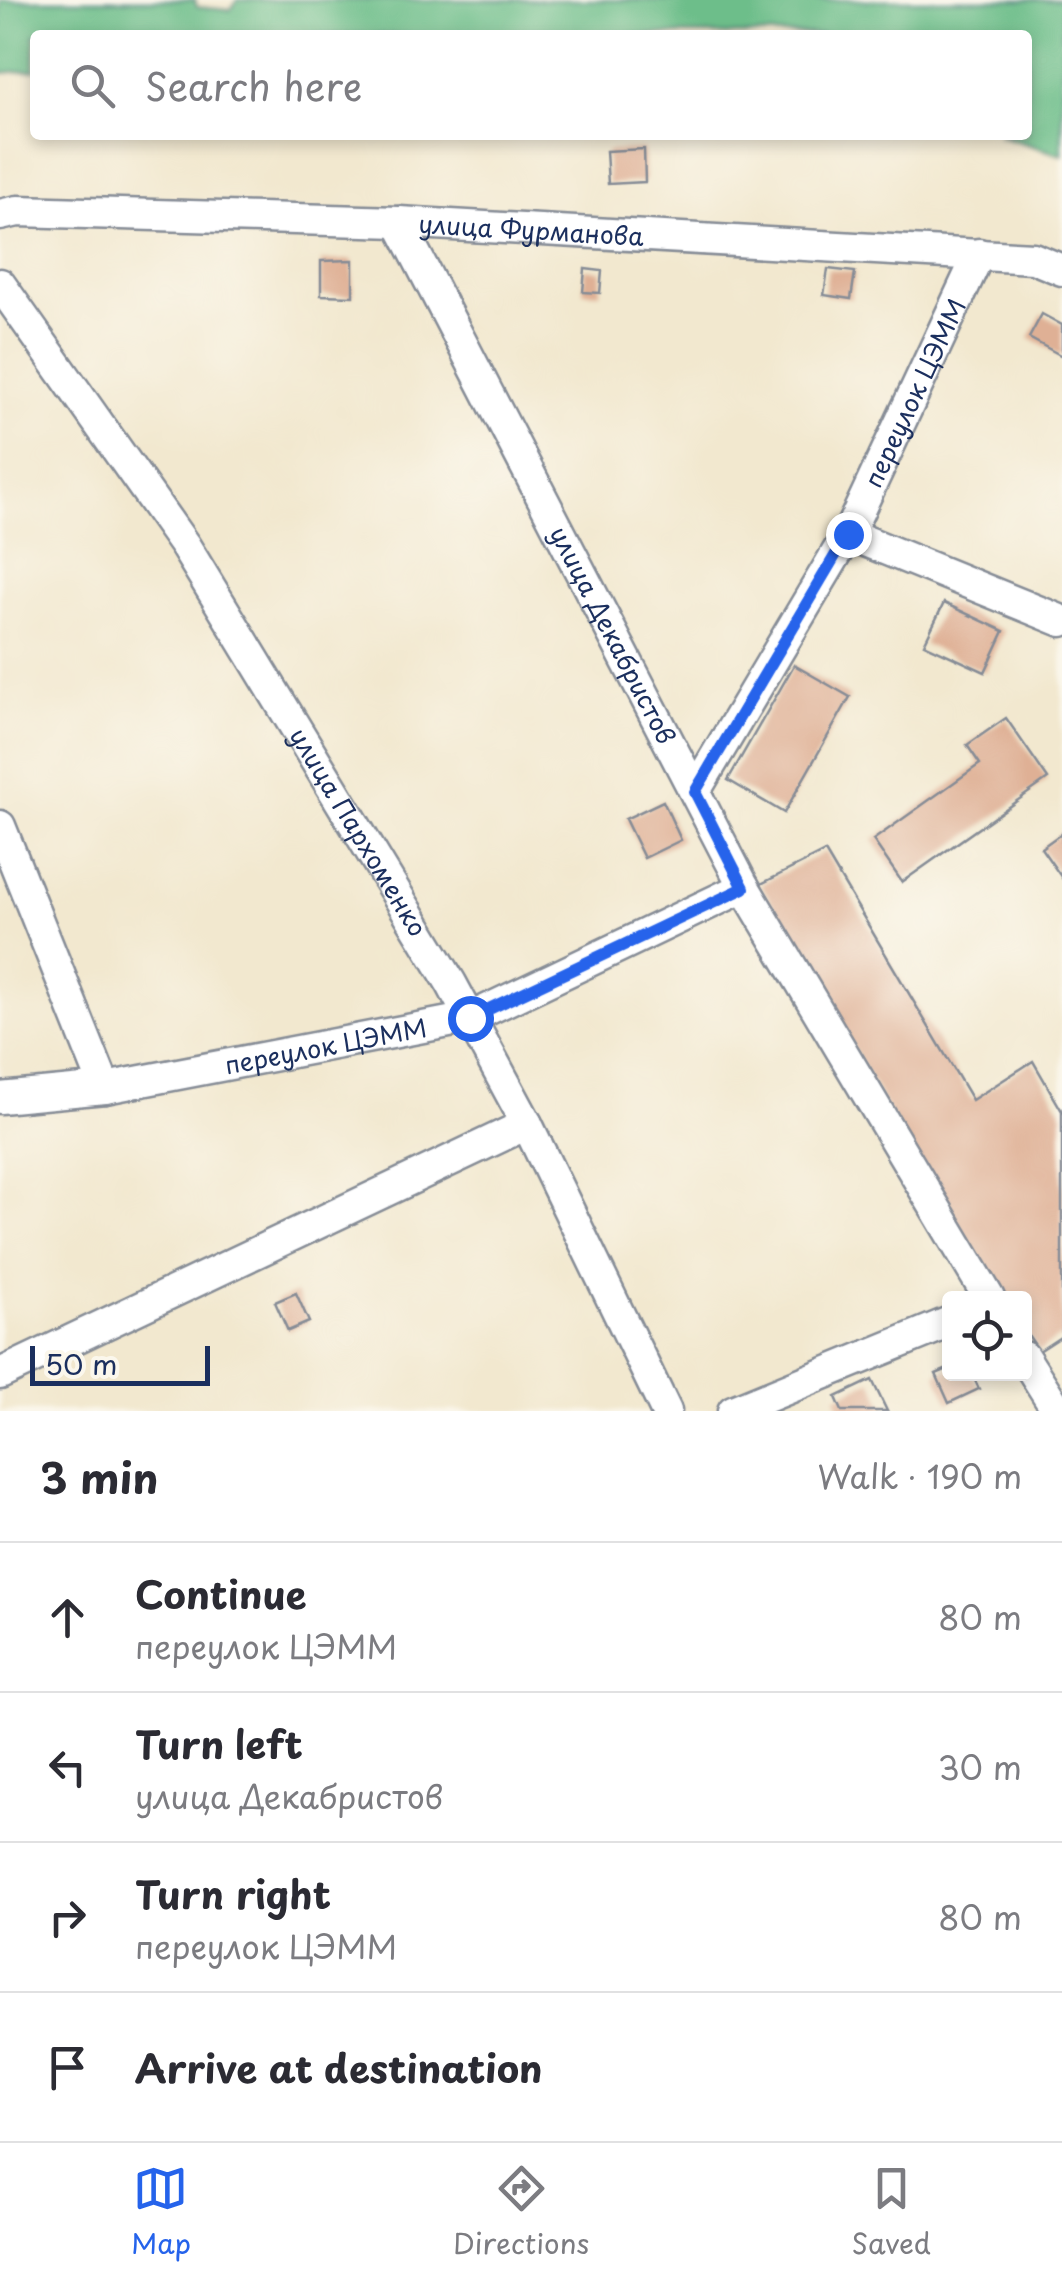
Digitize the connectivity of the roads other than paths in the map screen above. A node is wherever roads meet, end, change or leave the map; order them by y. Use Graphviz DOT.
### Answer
graph roads {
  1 [pos="0,215"];
  2 [pos="399,222"];
  3 [pos="978,254"];
  4 [pos="1062,270"];
  5 [pos="0,284"];
  6 [pos="848,534"];
  7 [pos="1062,620"];
  8 [pos="695,792"];
  9 [pos="0,826"];
  10 [pos="744,888"];
  11 [pos="470,1018"];
  12 [pos="105,1088"];
  13 [pos="0,1098"];
  14 [pos="528,1124"];
  15 [pos="984,1291"];
  16 [pos="942,1325"];
  17 [pos="1032,1370"];
  18 [pos="0,1374"];
  19 [pos="666,1411"];
  20 [pos="733,1411"];
  21 [pos="1058,1411"];
  1 -- 2 [label="street, улица Фурманова"];
  2 -- 3 [label="street, улица Фурманова"];
  2 -- 8 [label="street, улица Декабристов"];
  3 -- 4 [label="street, улица Фурманова"];
  3 -- 6 [label="street, переулок ЦЭММ"];
  5 -- 11 [label="street, улица Пархоменко"];
  6 -- 7 [label="street"];
  6 -- 8 [label="street, переулок ЦЭММ"];
  8 -- 10 [label="street, улица Декабристов"];
  9 -- 12 [label="street"];
  10 -- 11 [label="street, переулок ЦЭММ"];
  10 -- 15 [label="street, улица Декабристов"];
  11 -- 12 [label="street, переулок ЦЭММ"];
  11 -- 14 [label="street, улица Пархоменко"];
  12 -- 13 [label="street, переулок ЦЭММ"];
  14 -- 18 [label="street"];
  14 -- 19 [label="street, улица Пархоменко"];
  16 -- 20 [label="street"];
  17 -- 21 [label="street"];
}
